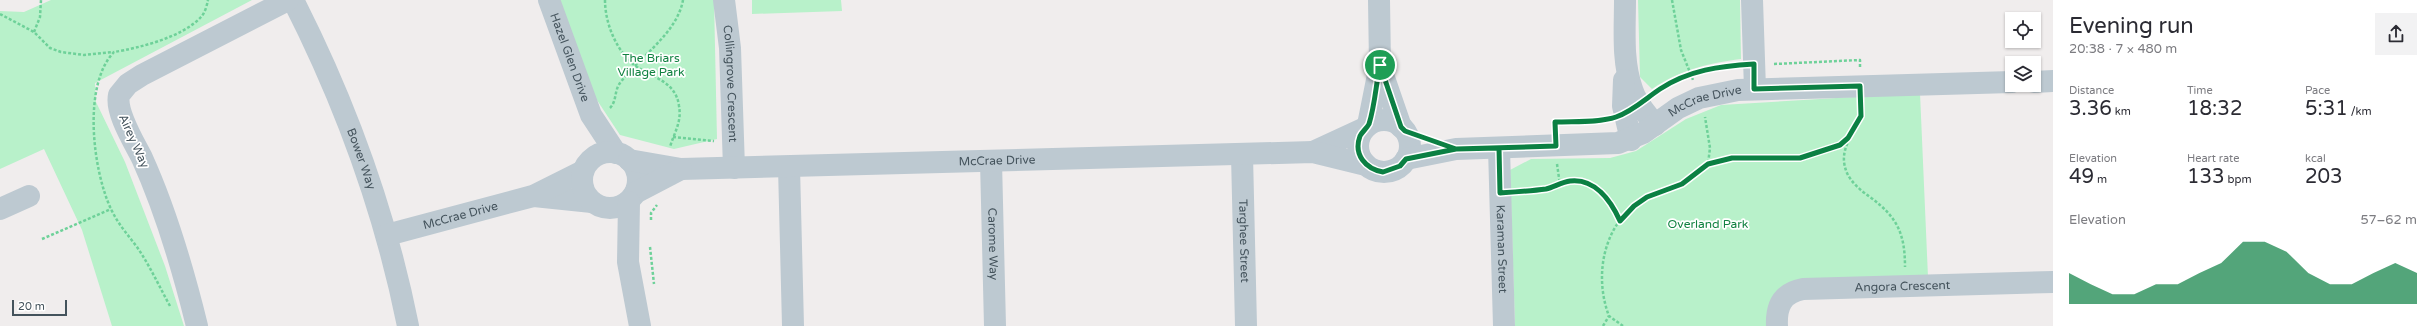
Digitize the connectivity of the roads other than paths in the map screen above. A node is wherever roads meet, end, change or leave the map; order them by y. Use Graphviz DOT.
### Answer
graph roads {
  1 [pos="288,0"];
  2 [pos="293,0"];
  3 [pos="549,0"];
  4 [pos="724,0"];
  5 [pos="1379,0"];
  6 [pos="1625,0"];
  7 [pos="1752,0"];
  8 [pos="1380,65"];
  9 [pos="2053,81"];
  10 [pos="2005,82"];
  11 [pos="2041,82"];
  12 [pos="1754,89"];
  13 [pos="1632,109"];
  14 [pos="591,115"];
  15 [pos="1655,125"];
  16 [pos="1367,127"];
  17 [pos="1403,129"];
  18 [pos="1631,140"];
  19 [pos="1499,148"];
  20 [pos="1456,149"];
  21 [pos="1313,152"];
  22 [pos="1242,155"];
  23 [pos="623,156"];
  24 [pos="1406,159"];
  25 [pos="991,161"];
  26 [pos="588,165"];
  27 [pos="1366,165"];
  28 [pos="789,166"];
  29 [pos="734,168"];
  30 [pos="681,169"];
  31 [pos="28,196"];
  32 [pos="533,196"];
  33 [pos="632,198"];
  34 [pos="599,205"];
  35 [pos="0,208"];
  36 [pos="387,235"];
  37 [pos="628,262"];
  38 [pos="2053,282"];
  39 [pos="197,326"];
  40 [pos="408,326"];
  41 [pos="640,326"];
  42 [pos="793,326"];
  43 [pos="995,326"];
  44 [pos="1246,326"];
  45 [pos="1504,326"];
  46 [pos="1777,326"];
  1 -- 39 [label="street, Airey Way"];
  2 -- 36 [label="street, Bower Way"];
  3 -- 14 [label="street, Hazel Glen Drive"];
  4 -- 29 [label="street, Collingrove Crescent"];
  5 -- 8 [label="street"];
  6 -- 13 [label="street"];
  7 -- 12 [label="street"];
  8 -- 16 [label="street"];
  8 -- 17 [label="street"];
  9 -- 11 [label="street"];
  10 -- 12 [label="street, McCrae Drive"];
  12 -- 15 [label="street, McCrae Drive"];
  13 -- 15 [label="street"];
  13 -- 18 [label="street"];
  14 -- 23 [label="street, Hazel Glen Drive"];
  14 -- 26 [label="street, Hazel Glen Drive"];
  15 -- 18 [label="street, McCrae Drive"];
  16 -- 17 [label="street"];
  16 -- 21 [label="street, McCrae Drive"];
  16 -- 27 [label="street"];
  17 -- 20 [label="street, McCrae Drive"];
  17 -- 24 [label="street"];
  18 -- 19 [label="street, McCrae Drive"];
  19 -- 20 [label="street, McCrae Drive"];
  19 -- 45 [label="street, Karaman Street"];
  20 -- 24 [label="street, McCrae Drive"];
  21 -- 22 [label="street, McCrae Drive"];
  21 -- 27 [label="street, McCrae Drive"];
  22 -- 25 [label="street, McCrae Drive"];
  22 -- 44 [label="street, Targhee Street"];
  23 -- 26 [label="street"];
  23 -- 30 [label="street, McCrae Drive"];
  23 -- 33 [label="street"];
  24 -- 27 [label="street"];
  25 -- 28 [label="street, McCrae Drive"];
  25 -- 43 [label="street, Carome Way"];
  26 -- 32 [label="street, McCrae Drive"];
  26 -- 34 [label="street"];
  28 -- 29 [label="street, McCrae Drive"];
  28 -- 42 [label="street"];
  29 -- 30 [label="street, McCrae Drive"];
  30 -- 33 [label="street, McCrae Drive"];
  31 -- 35 [label="street"];
  32 -- 34 [label="street, McCrae Drive"];
  32 -- 36 [label="street, McCrae Drive"];
  33 -- 34 [label="street"];
  33 -- 37 [label="street"];
  34 -- 37 [label="street"];
  36 -- 40 [label="street, Bower Way"];
  37 -- 41 [label="street"];
  38 -- 46 [label="street, Angora Crescent"];
}
